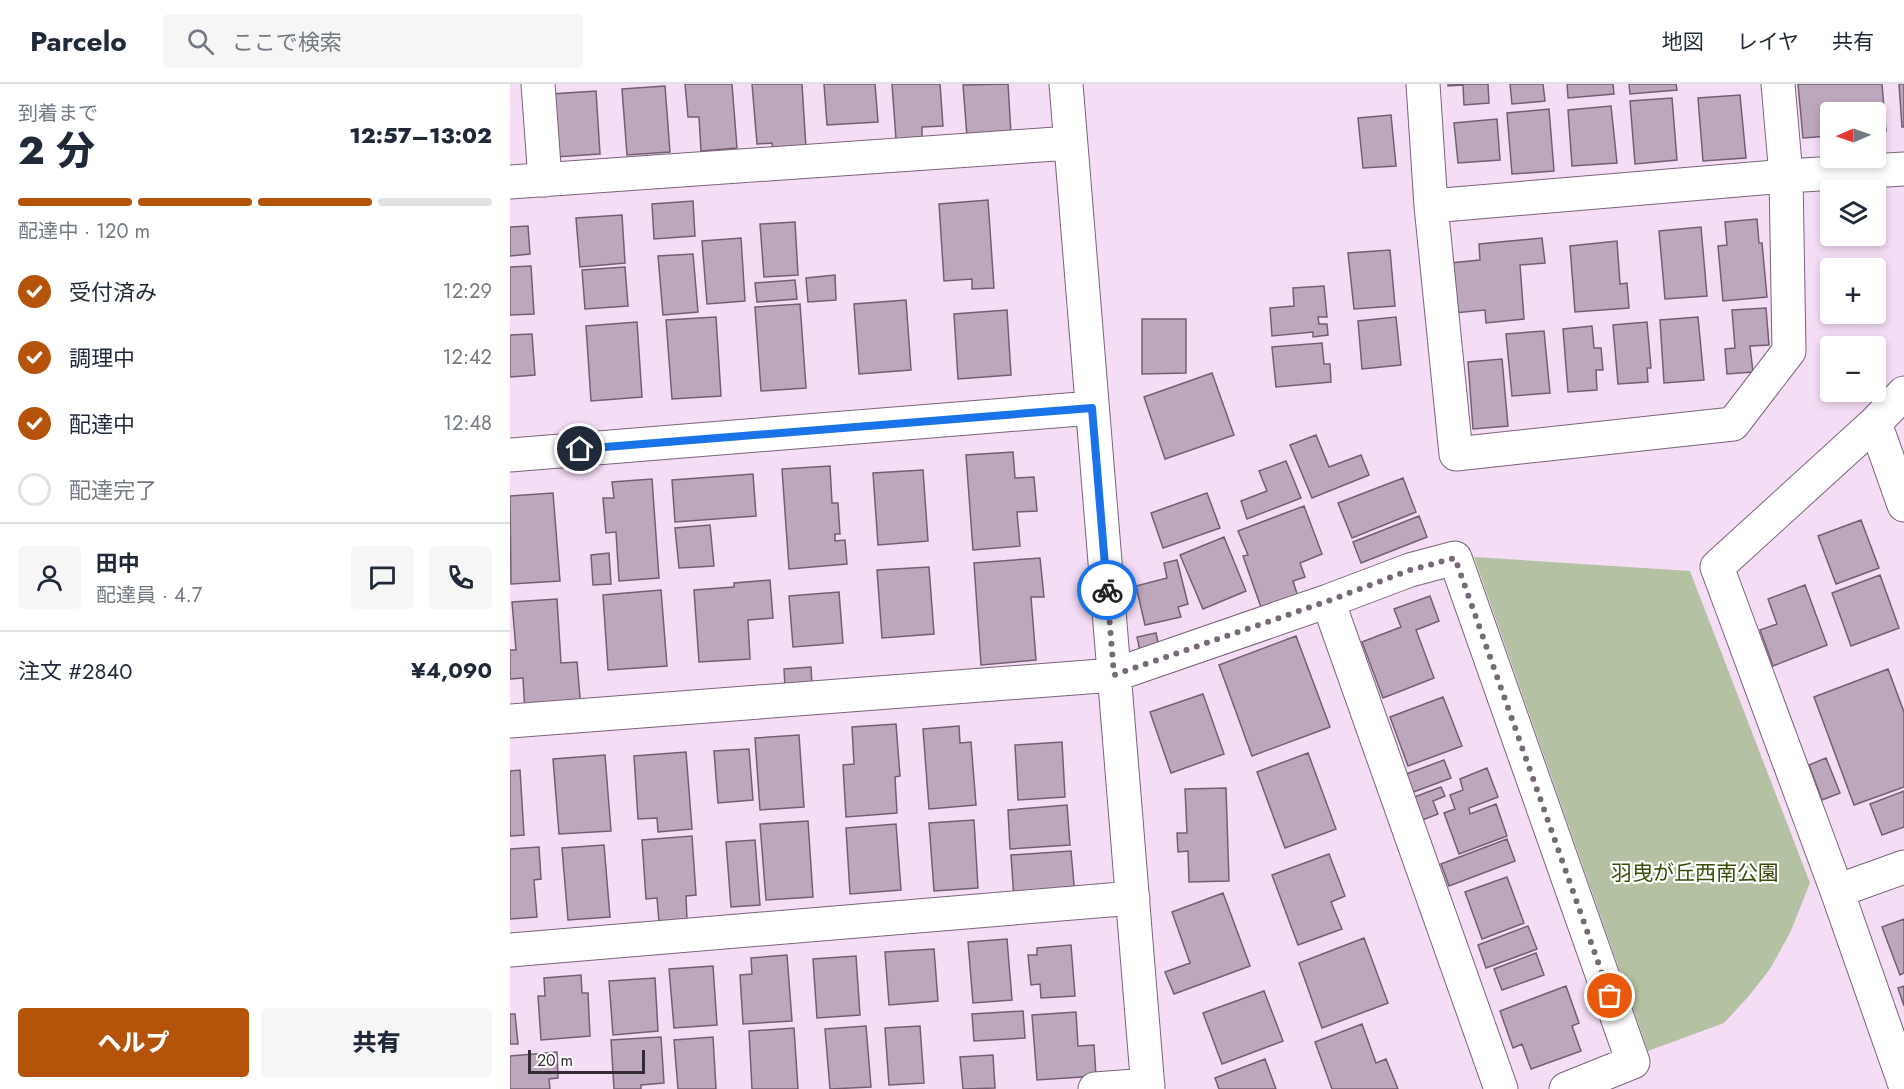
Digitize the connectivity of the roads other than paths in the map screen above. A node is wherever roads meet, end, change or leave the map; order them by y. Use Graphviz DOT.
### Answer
graph roads {
  1 [pos="538,84"];
  2 [pos="1066,84"];
  3 [pos="1423,84"];
  4 [pos="1778,84"];
  5 [pos="1070,143"];
  6 [pos="1904,169"];
  7 [pos="1786,176"];
  8 [pos="545,180"];
  9 [pos="510,182"];
  10 [pos="1431,206"];
  11 [pos="1904,393"];
  12 [pos="1092,408"];
  13 [pos="1875,423"];
  14 [pos="510,455"];
  15 [pos="1904,505"];
  16 [pos="1328,601"];
  17 [pos="1114,675"];
  18 [pos="510,722"];
  19 [pos="1904,867"];
  20 [pos="1837,891"];
  21 [pos="1133,898"];
  22 [pos="510,950"];
  23 [pos="1904,1082"];
  24 [pos="1148,1087"];
  25 [pos="1095,1089"];
  26 [pos="1501,1089"];
  27 [pos="1566,1089"];
  1 -- 8 [label="street"];
  2 -- 5 [label="street"];
  3 -- 10 [label="street"];
  4 -- 7 [label="street"];
  5 -- 8 [label="street"];
  5 -- 12 [label="street"];
  6 -- 7 [label="street"];
  7 -- 10 [label="street"];
  7 -- 10 [label="street"];
  8 -- 9 [label="street"];
  11 -- 13 [label="street"];
  12 -- 14 [label="street"];
  12 -- 17 [label="street"];
  13 -- 15 [label="street"];
  13 -- 20 [label="street"];
  16 -- 17 [label="street"];
  16 -- 26 [label="street"];
  16 -- 27 [label="street"];
  17 -- 18 [label="street"];
  17 -- 21 [label="street"];
  19 -- 20 [label="street"];
  20 -- 23 [label="street"];
  21 -- 22 [label="street"];
  21 -- 24 [label="street"];
  24 -- 25 [label="street"];
}
